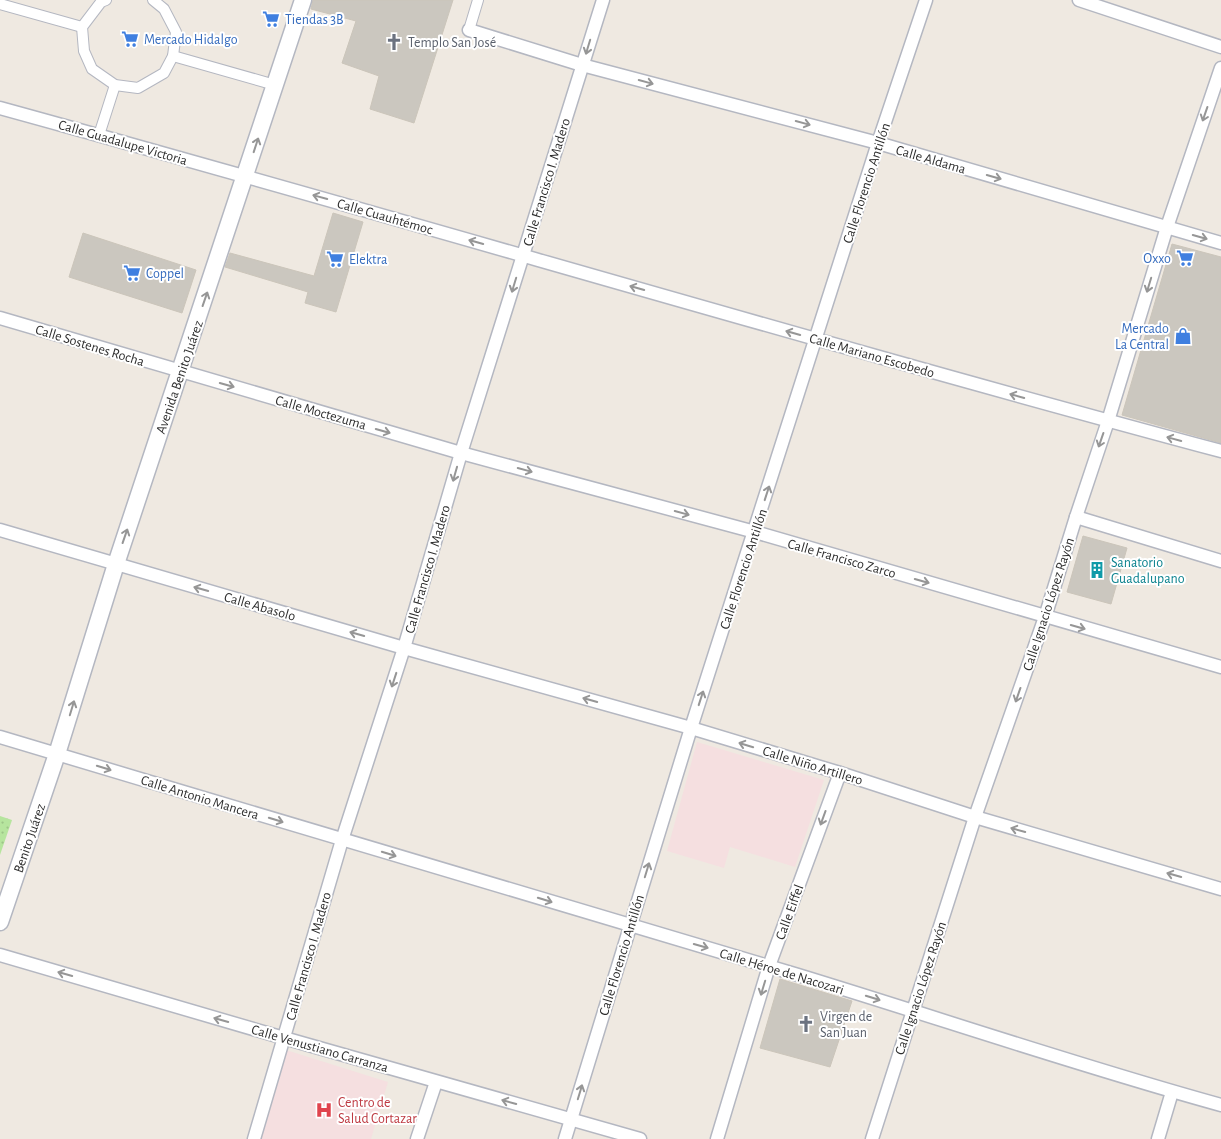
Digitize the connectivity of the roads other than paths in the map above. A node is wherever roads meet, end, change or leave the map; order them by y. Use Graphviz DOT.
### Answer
graph roads {
  1 [pos="106,0"];
  2 [pos="153,0"];
  3 [pos="303,0"];
  4 [pos="478,0"];
  5 [pos="603,0"];
  6 [pos="926,0"];
  7 [pos="1079,0"];
  8 [pos="0,4"];
  9 [pos="82,27"];
  10 [pos="469,30"];
  11 [pos="1221,47"];
  12 [pos="172,56"];
  13 [pos="582,65"];
  14 [pos="1221,68"];
  15 [pos="115,85"];
  16 [pos="275,85"];
  17 [pos="0,108"];
  18 [pos="99,135"];
  19 [pos="878,143"];
  20 [pos="246,177"];
  21 [pos="1167,227"];
  22 [pos="1221,243"];
  23 [pos="523,256"];
  24 [pos="0,318"];
  25 [pos="816,339"];
  26 [pos="181,372"];
  27 [pos="1108,421"];
  28 [pos="1221,452"];
  29 [pos="461,453"];
  30 [pos="1076,517"];
  31 [pos="0,530"];
  32 [pos="755,532"];
  33 [pos="1221,561"];
  34 [pos="116,564"];
  35 [pos="1045,617"];
  36 [pos="404,648"];
  37 [pos="1221,667"];
  38 [pos="691,728"];
  39 [pos="0,737"];
  40 [pos="57,754"];
  41 [pos="840,773"];
  42 [pos="975,817"];
  43 [pos="342,840"];
  44 [pos="1221,889"];
  45 [pos="0,922"];
  46 [pos="630,926"];
  47 [pos="0,955"];
  48 [pos="769,966"];
  49 [pos="913,1010"];
  50 [pos="284,1038"];
  51 [pos="436,1082"];
  52 [pos="1172,1092"];
  53 [pos="1221,1105"];
  54 [pos="572,1120"];
  55 [pos="254,1139"];
  56 [pos="417,1139"];
  57 [pos="565,1139"];
  58 [pos="640,1139"];
  59 [pos="717,1139"];
  60 [pos="872,1139"];
  61 [pos="1158,1139"];
  1 -- 9 [label="street"];
  2 -- 12 [label="street"];
  3 -- 16 [label="street, Avenida Benito Juárez"];
  4 -- 10 [label="street"];
  5 -- 13 [label="street, Calle Francisco I. Madero, one-way"];
  6 -- 19 [label="street, Calle Florencio Antillón"];
  7 -- 11 [label="street"];
  8 -- 9 [label="street"];
  9 -- 15 [label="street"];
  10 -- 13 [label="street, Calle Aldama"];
  12 -- 15 [label="street"];
  12 -- 16 [label="street"];
  13 -- 19 [label="street, Calle Aldama, one-way"];
  13 -- 23 [label="street, Calle Francisco I. Madero"];
  14 -- 21 [label="street, Calle Ignacio López Rayón, one-way"];
  15 -- 18 [label="street"];
  20 -- 16 [label="street, Avenida Benito Juárez, one-way"];
  17 -- 18 [label="street, Calle Guadalupe Victoria"];
  18 -- 20 [label="street, Calle Guadalupe Victoria"];
  19 -- 21 [label="street, Calle Aldama, one-way"];
  19 -- 25 [label="street, Calle Florencio Antillón"];
  23 -- 20 [label="street, Calle Cuauhtémoc, one-way"];
  26 -- 20 [label="street, Avenida Benito Juárez, one-way"];
  21 -- 22 [label="street, Calle Aldama, one-way"];
  21 -- 27 [label="street, Calle Ignacio López Rayón, one-way"];
  25 -- 23 [label="street, Calle Mariano Escobedo, one-way"];
  23 -- 29 [label="street, Calle Francisco I. Madero, one-way"];
  24 -- 26 [label="street, Calle Sostenes Rocha"];
  27 -- 25 [label="street, Calle Mariano Escobedo, one-way"];
  32 -- 25 [label="street, Calle Florencio Antillón, one-way"];
  26 -- 29 [label="street, Calle Moctezuma, one-way"];
  34 -- 26 [label="street, Avenida Benito Juárez, one-way"];
  28 -- 27 [label="street, Calle Mariano Escobedo, one-way"];
  27 -- 30 [label="street, Calle Ignacio López Rayón, one-way"];
  29 -- 32 [label="street, Calle Francisco Zarco, one-way"];
  29 -- 36 [label="street, Calle Francisco I. Madero, one-way"];
  30 -- 33 [label="street"];
  30 -- 35 [label="street, Calle Ignacio López Rayón"];
  31 -- 34 [label="street, Calle Abasolo"];
  32 -- 35 [label="street, Calle Francisco Zarco, one-way"];
  38 -- 32 [label="street, Calle Florencio Antillón, one-way"];
  36 -- 34 [label="street, Calle Abasolo, one-way"];
  40 -- 34 [label="street, Avenida Benito Juárez, one-way"];
  35 -- 37 [label="street, Calle Francisco Zarco, one-way"];
  35 -- 42 [label="street, Calle Ignacio López Rayón, one-way"];
  38 -- 36 [label="street, Calle Niño Artillero, one-way"];
  36 -- 43 [label="street, Calle Francisco I. Madero, one-way"];
  41 -- 38 [label="street, Calle Niño Artillero, one-way"];
  46 -- 38 [label="street, Calle Florencio Antillón, one-way"];
  39 -- 40 [label="street, Calle Antonio Mancera"];
  40 -- 43 [label="street, Calle Antonio Mancera, one-way"];
  40 -- 45 [label="street, Benito Juárez"];
  41 -- 42 [label="street, Calle Niño Artillero"];
  41 -- 48 [label="street, Calle Eiffel, one-way"];
  44 -- 42 [label="street, Calle Niño Artillero, one-way"];
  42 -- 49 [label="street, Calle Ignacio López Rayón"];
  43 -- 46 [label="street, Calle Héroe de Nacozari, one-way"];
  43 -- 50 [label="street, Calle Francisco I. Madero"];
  46 -- 48 [label="street, Calle Héroe de Nacozari, one-way"];
  54 -- 46 [label="street, Calle Florencio Antillón, one-way"];
  50 -- 47 [label="street, Calle Venustiano Carranza, one-way"];
  48 -- 49 [label="street, Calle Héroe de Nacozari, one-way"];
  48 -- 59 [label="street, Calle Eiffel, one-way"];
  49 -- 52 [label="street, Calle Héroe de Nacozari"];
  49 -- 60 [label="street, Calle Ignacio López Rayón"];
  50 -- 51 [label="street, Calle Venustiano Carranza"];
  50 -- 55 [label="street, Calle Francisco I. Madero"];
  54 -- 51 [label="street, Calle Venustiano Carranza, one-way"];
  51 -- 56 [label="street"];
  52 -- 53 [label="street, Calle Héroe de Nacozari"];
  52 -- 61 [label="street"];
  54 -- 57 [label="street, Calle Florencio Antillón"];
  54 -- 58 [label="street, Calle Venustiano Carranza"];
}
